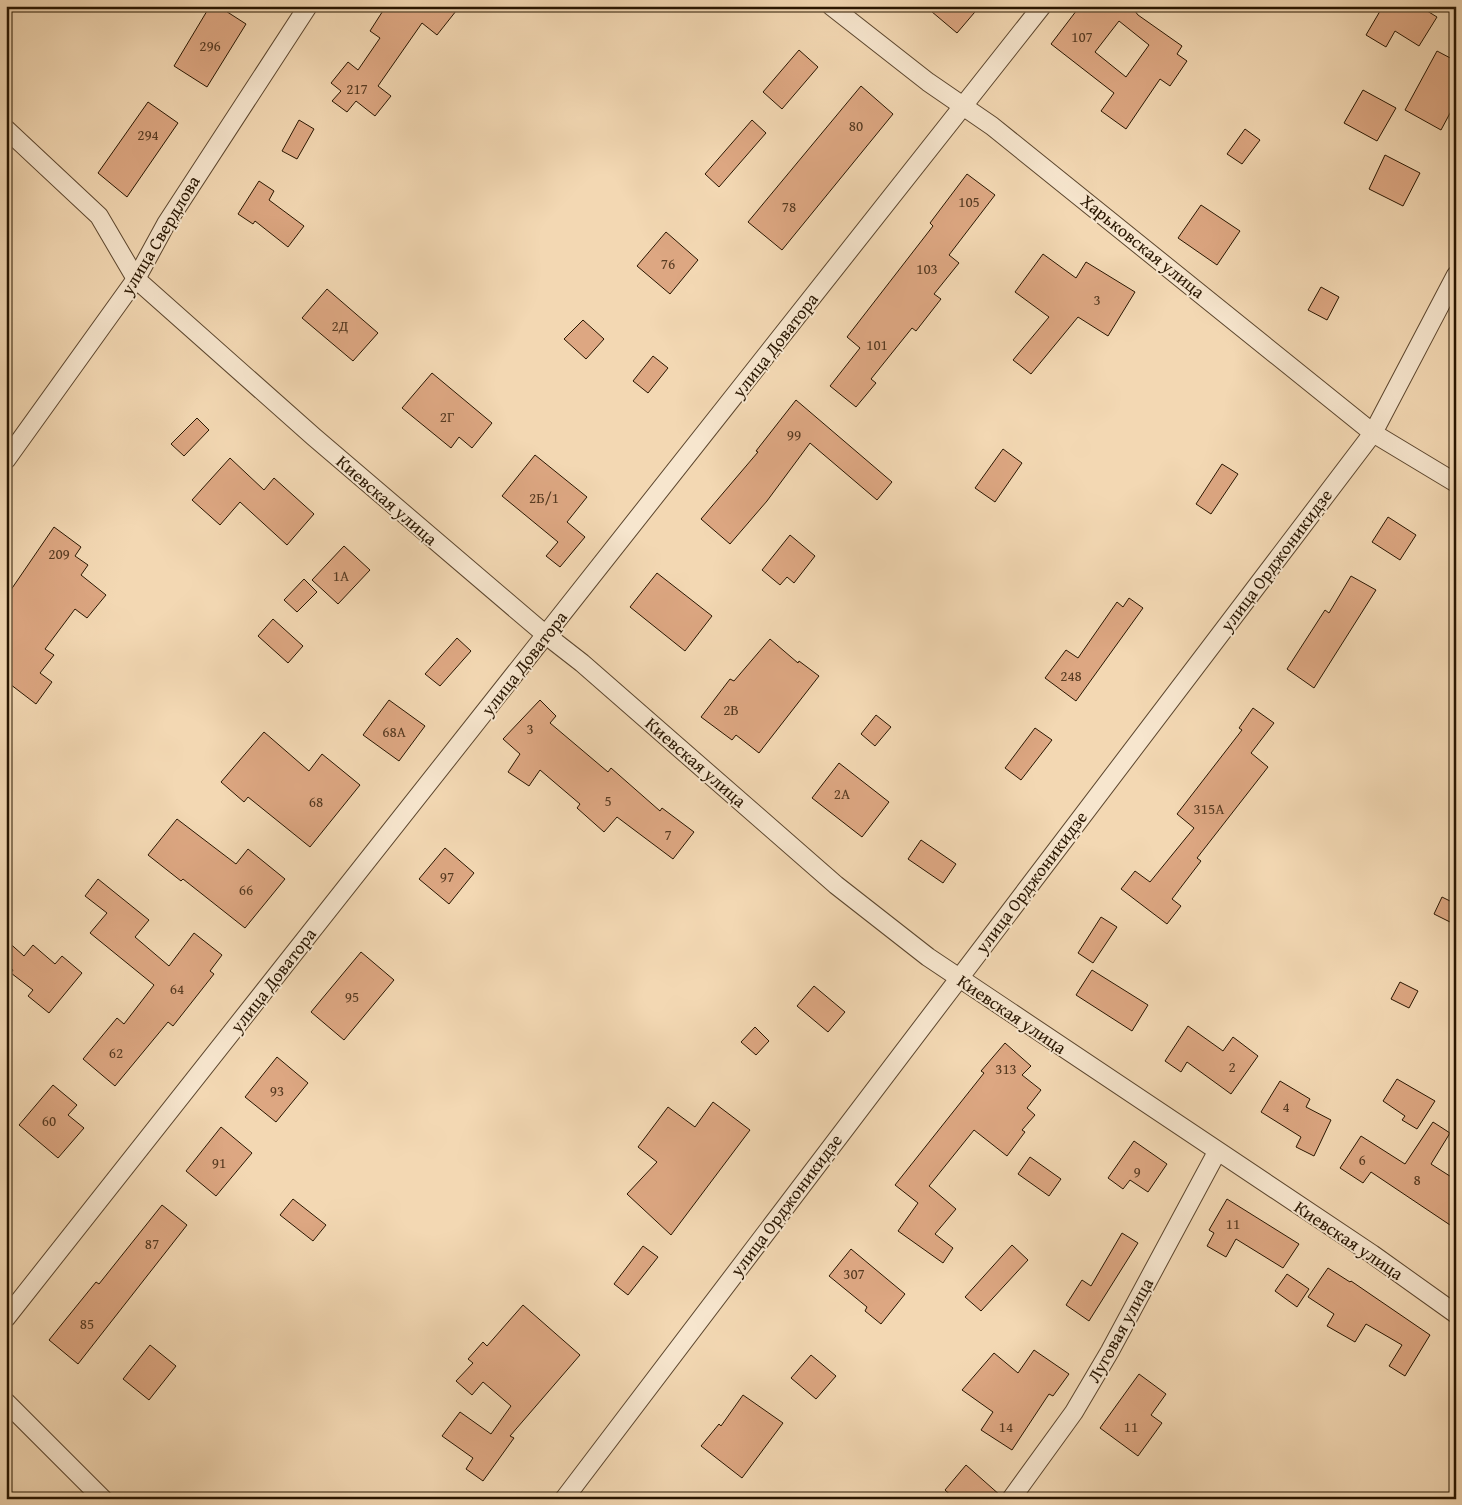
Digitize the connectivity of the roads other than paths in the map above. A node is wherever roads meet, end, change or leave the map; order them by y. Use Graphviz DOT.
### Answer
graph roads {
  1 [pos="308,6"];
  2 [pos="831,6"];
  3 [pos="1042,6"];
  4 [pos="964,106"];
  5 [pos="6,129"];
  6 [pos="1456,275"];
  7 [pos="136,279"];
  8 [pos="1373,433"];
  9 [pos="6,460"];
  10 [pos="1456,483"];
  11 [pos="546,635"];
  12 [pos="958,978"];
  13 [pos="1217,1152"];
  14 [pos="1456,1314"];
  15 [pos="6,1318"];
  16 [pos="6,1402"];
  17 [pos="103,1499"];
  18 [pos="564,1499"];
  19 [pos="1011,1499"];
  1 -- 7 [label="street, улица Свердлова"];
  2 -- 4 [label="street, Харьковская улица"];
  3 -- 4 [label="street, улица Доватора"];
  4 -- 8 [label="street, Харьковская улица"];
  4 -- 11 [label="street, улица Доватора"];
  5 -- 7 [label="street, Киевская улица"];
  6 -- 8 [label="street, улица Орджоникидзе"];
  7 -- 9 [label="street, улица Свердлова"];
  7 -- 11 [label="street, Киевская улица"];
  8 -- 10 [label="street, Харьковская улица"];
  8 -- 12 [label="street, улица Орджоникидзе"];
  11 -- 12 [label="street, Киевская улица"];
  11 -- 15 [label="street, улица Доватора"];
  12 -- 13 [label="street, Киевская улица"];
  12 -- 18 [label="street, улица Орджоникидзе"];
  13 -- 14 [label="street, Киевская улица"];
  13 -- 19 [label="street, Луговая улица"];
  16 -- 17 [label="street"];
}
